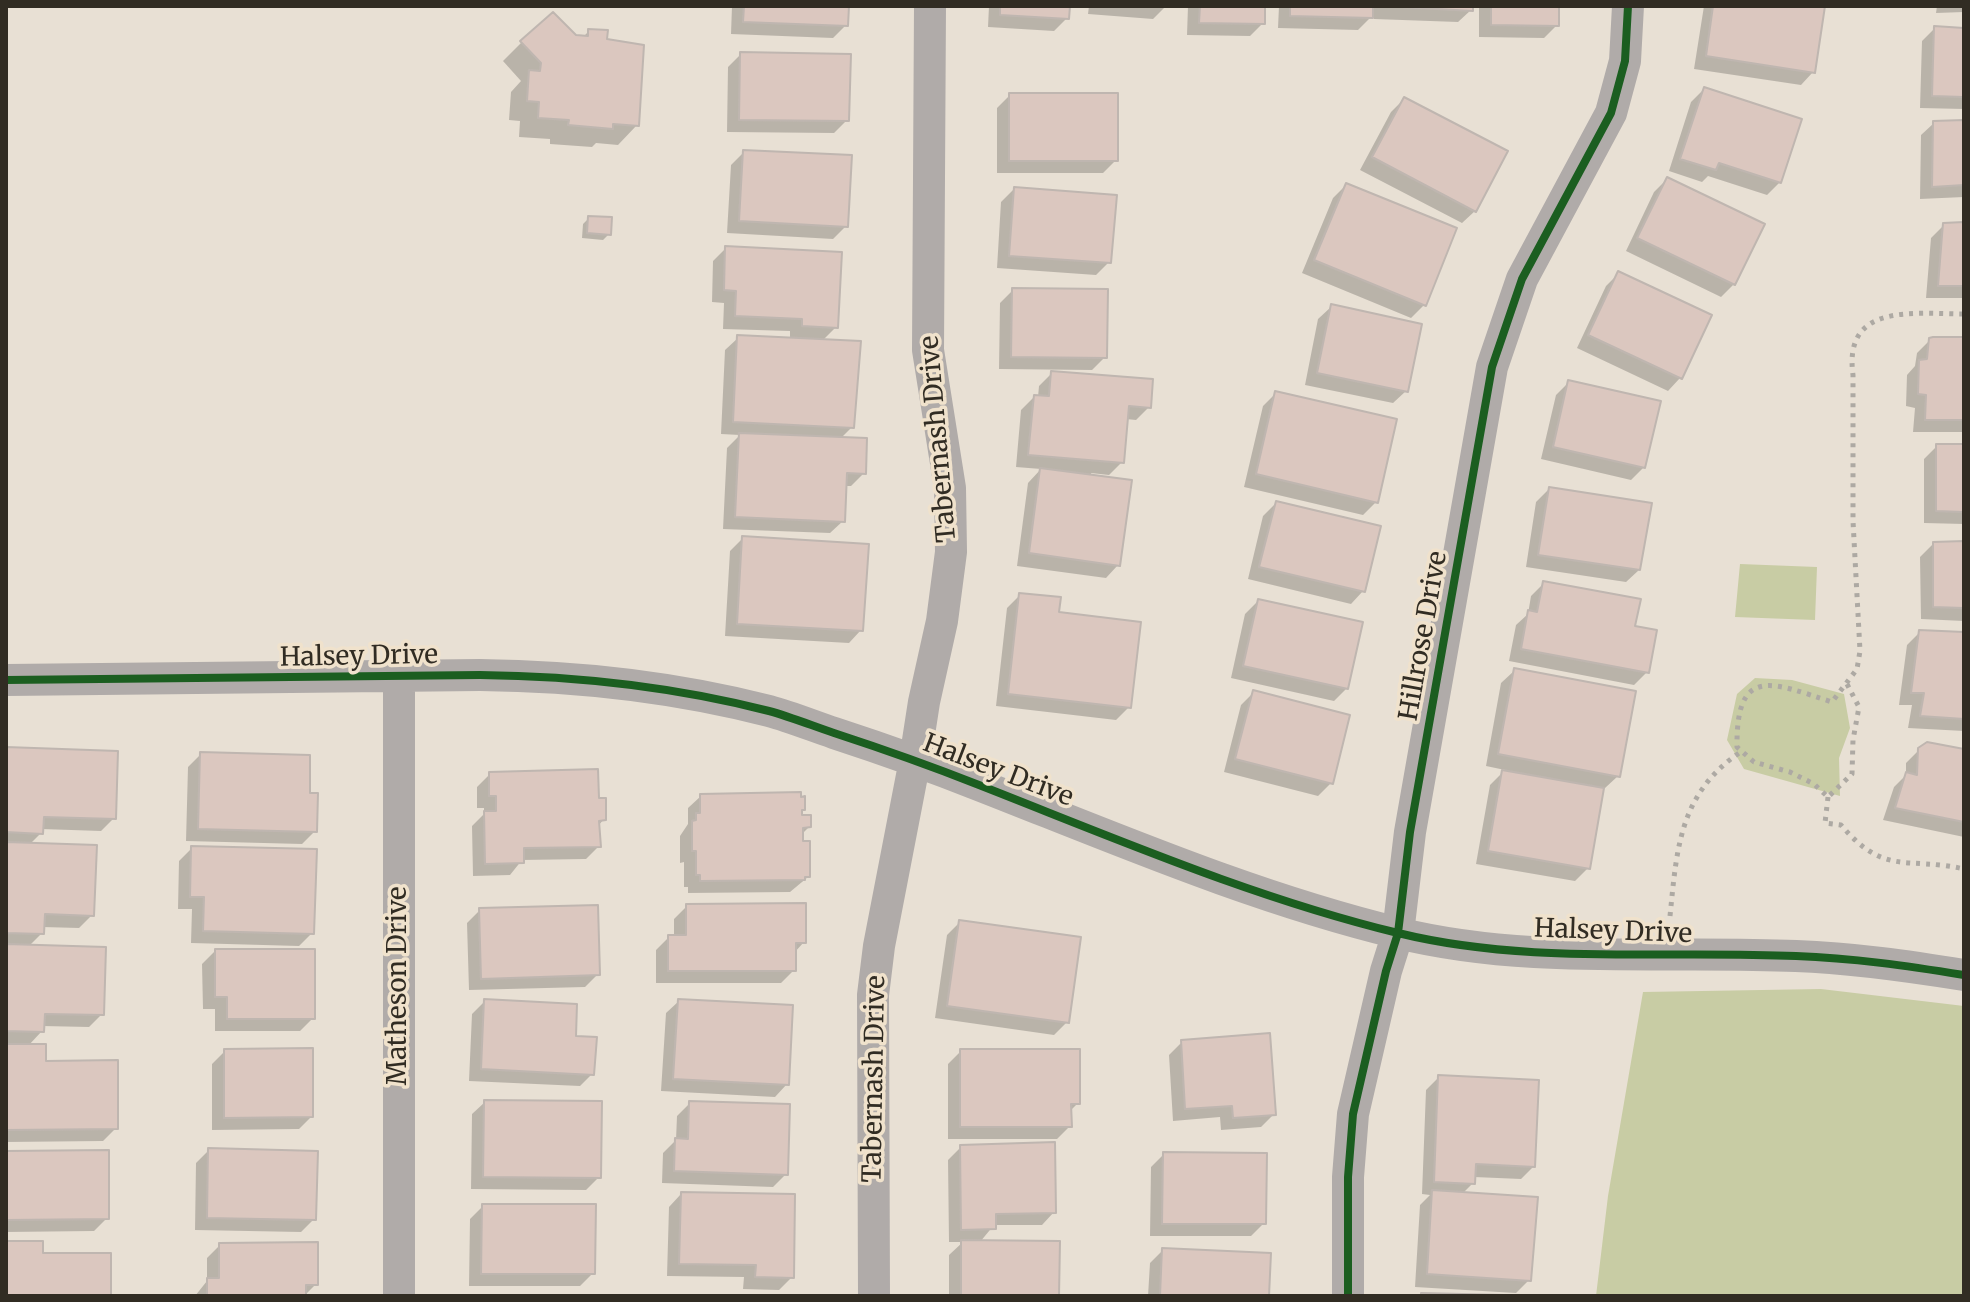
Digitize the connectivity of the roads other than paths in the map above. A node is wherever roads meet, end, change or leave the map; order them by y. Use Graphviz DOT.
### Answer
graph roads {
  1 [pos="930,6"];
  2 [pos="1628,6"];
  3 [pos="399,676"];
  4 [pos="6,680"];
  5 [pos="915,760"];
  6 [pos="1398,933"];
  7 [pos="1964,975"];
  8 [pos="399,1296"];
  9 [pos="874,1296"];
  10 [pos="1348,1296"];
  1 -- 5 [label="street, Tabernash Drive"];
  2 -- 6 [label="street, Hillrose Drive"];
  3 -- 4 [label="street, Halsey Drive"];
  3 -- 5 [label="street, Halsey Drive"];
  3 -- 8 [label="street, Matheson Drive"];
  5 -- 6 [label="street, Halsey Drive"];
  5 -- 9 [label="street, Tabernash Drive"];
  6 -- 7 [label="street, Halsey Drive"];
  6 -- 10 [label="street, Hillrose Drive"];
}
